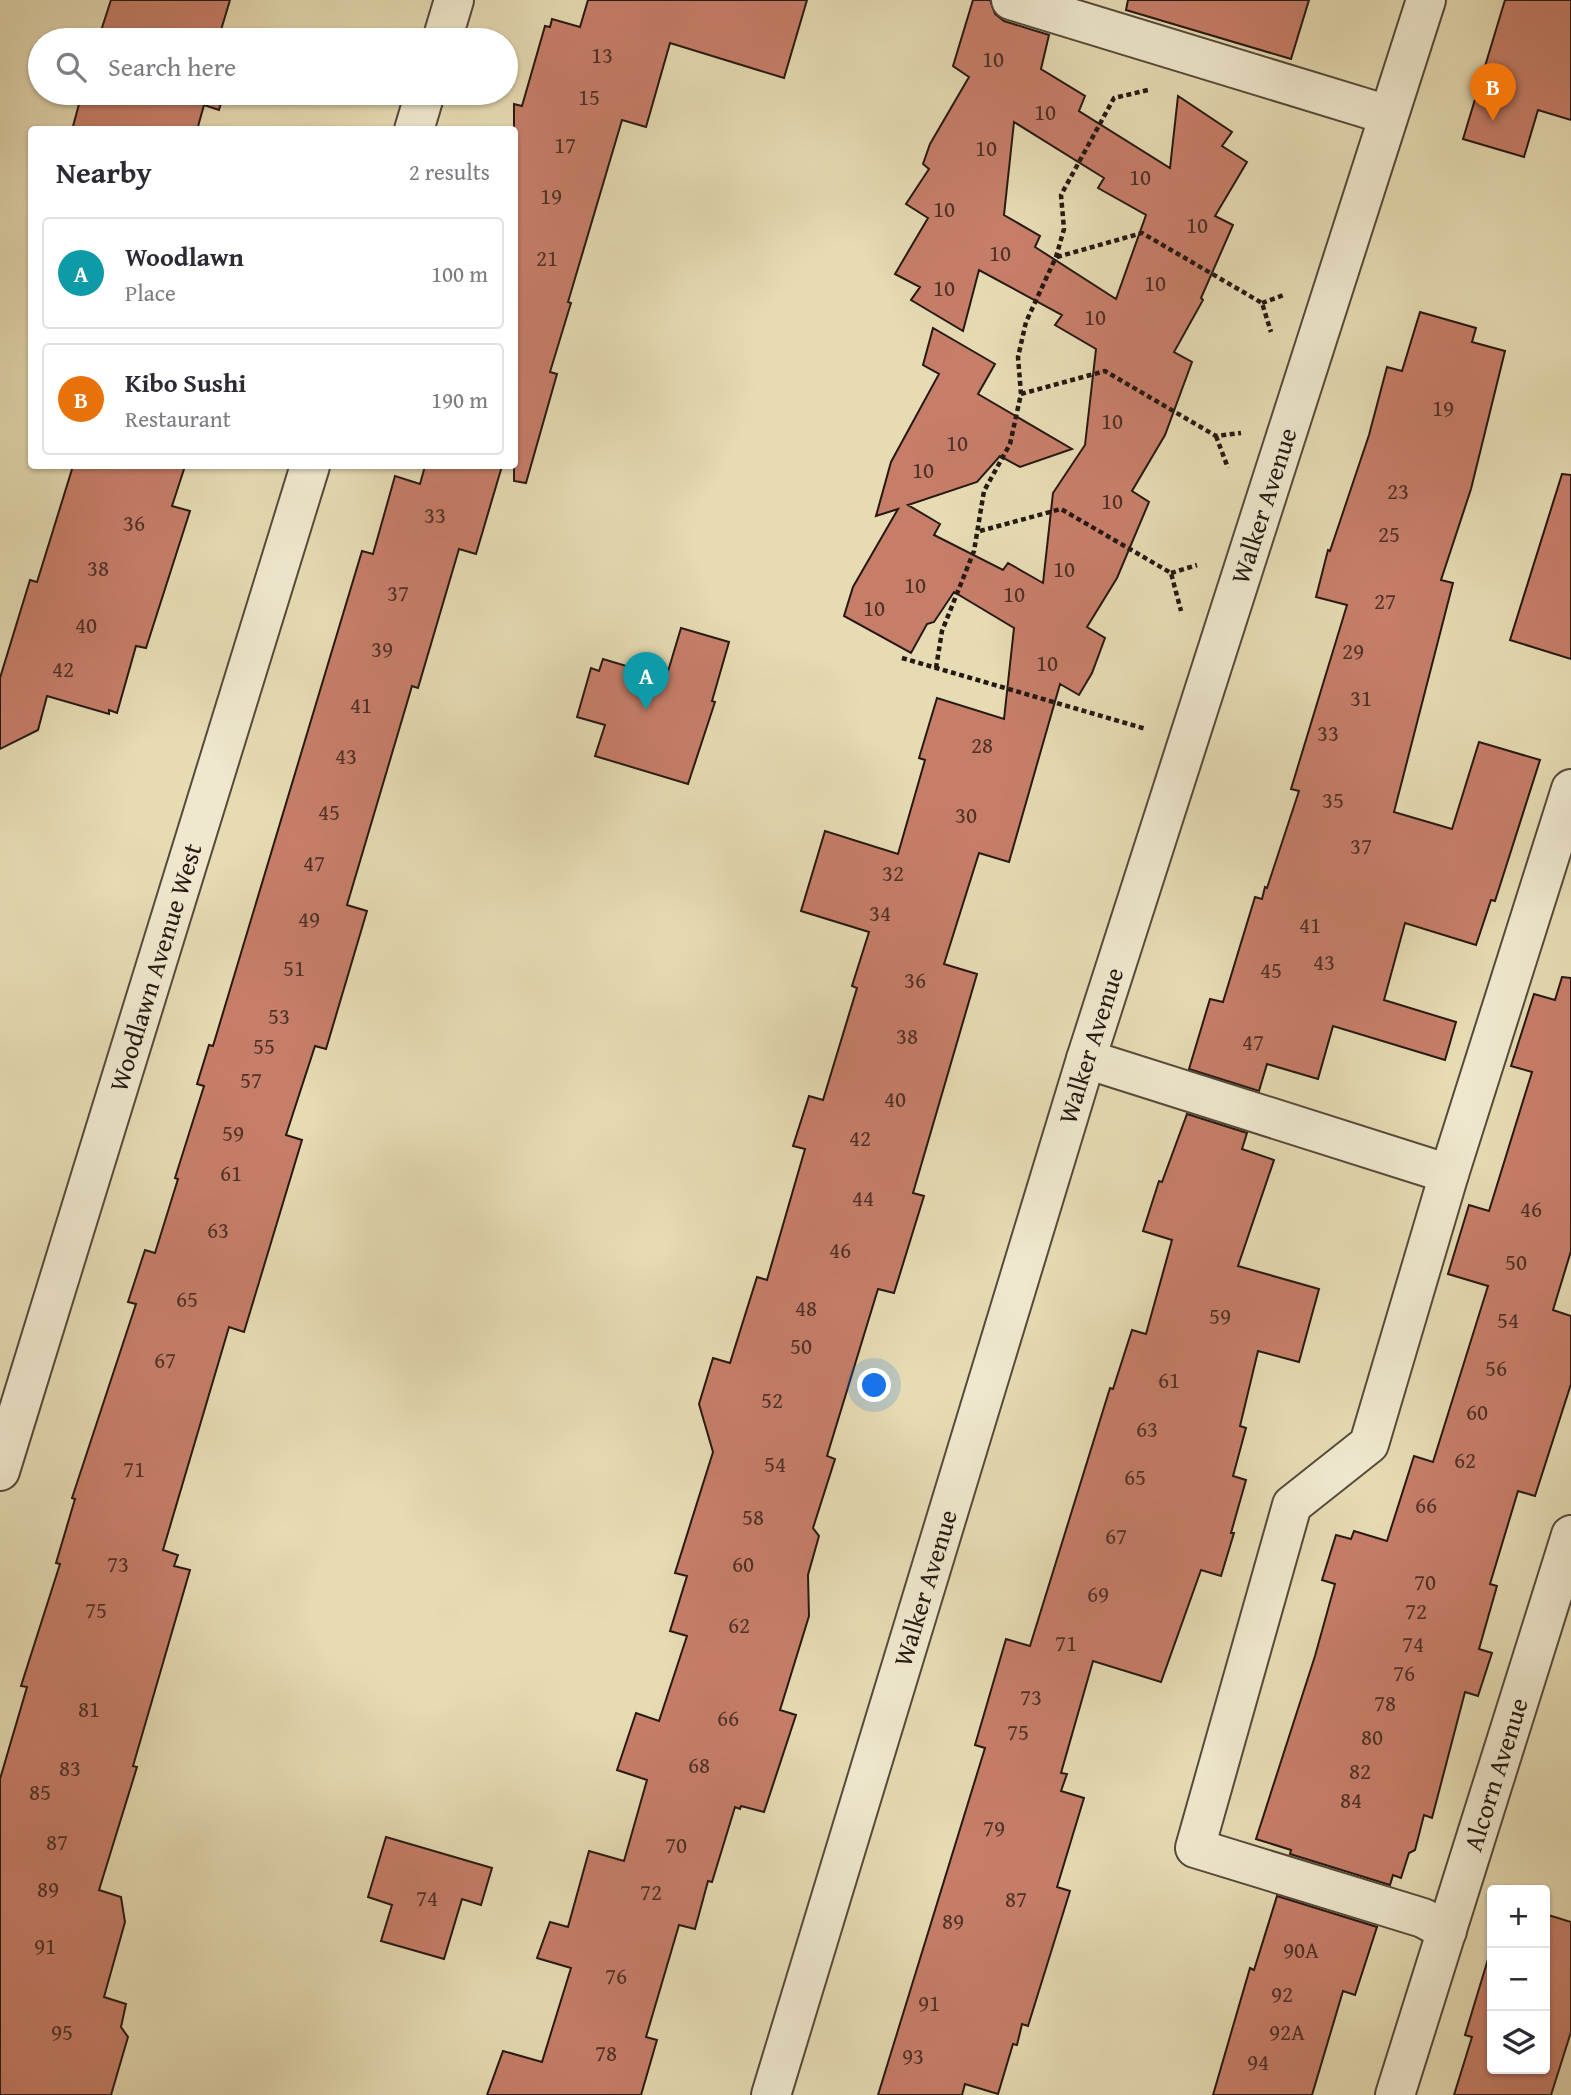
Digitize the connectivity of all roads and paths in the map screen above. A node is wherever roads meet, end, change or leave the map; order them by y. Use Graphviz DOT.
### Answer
graph roads {
  1 [pos="454,0"];
  2 [pos="1012,0"];
  3 [pos="1426,0"];
  4 [pos="446,28"];
  5 [pos="1155,88"];
  6 [pos="421,105"];
  7 [pos="1388,115"];
  8 [pos="415,126"];
  9 [pos="1056,257"];
  10 [pos="1290,293"];
  11 [pos="1262,303"];
  12 [pos="1272,336"];
  13 [pos="1021,394"];
  14 [pos="309,469"];
  15 [pos="1232,480"];
  16 [pos="980,531"];
  17 [pos="1205,562"];
  18 [pos="1171,573"];
  19 [pos="1182,617"];
  20 [pos="902,658"];
  21 [pos="936,668"];
  22 [pos="1150,730"];
  23 [pos="1571,789"];
  24 [pos="1086,1059"];
  25 [pos="1449,1174"];
  26 [pos="0,1471"];
  27 [pos="1571,1535"];
  28 [pos="1447,1931"];
  29 [pos="771,2095"];
  30 [pos="1395,2095"];
  1 -- 4 [label="street"];
  2 -- 7 [label="street"];
  3 -- 7 [label="street, Walker Avenue"];
  5 -- 9 [label="path"];
  6 -- 8 [label="street"];
  7 -- 24 [label="street, Walker Avenue"];
  9 -- 11 [label="path"];
  9 -- 13 [label="path"];
  10 -- 11 [label="path"];
  11 -- 12 [label="path"];
  13 -- 15 [label="path"];
  13 -- 16 [label="path"];
  14 -- 26 [label="street, Woodlawn Avenue West"];
  16 -- 18 [label="path"];
  16 -- 21 [label="path"];
  17 -- 18 [label="path"];
  18 -- 19 [label="path"];
  20 -- 21 [label="path"];
  21 -- 22 [label="path"];
  23 -- 25 [label="street"];
  24 -- 25 [label="street"];
  24 -- 29 [label="street, Walker Avenue"];
  25 -- 28 [label="street"];
  27 -- 28 [label="street, Alcorn Avenue"];
  28 -- 30 [label="street, Alcorn Avenue"];
}
